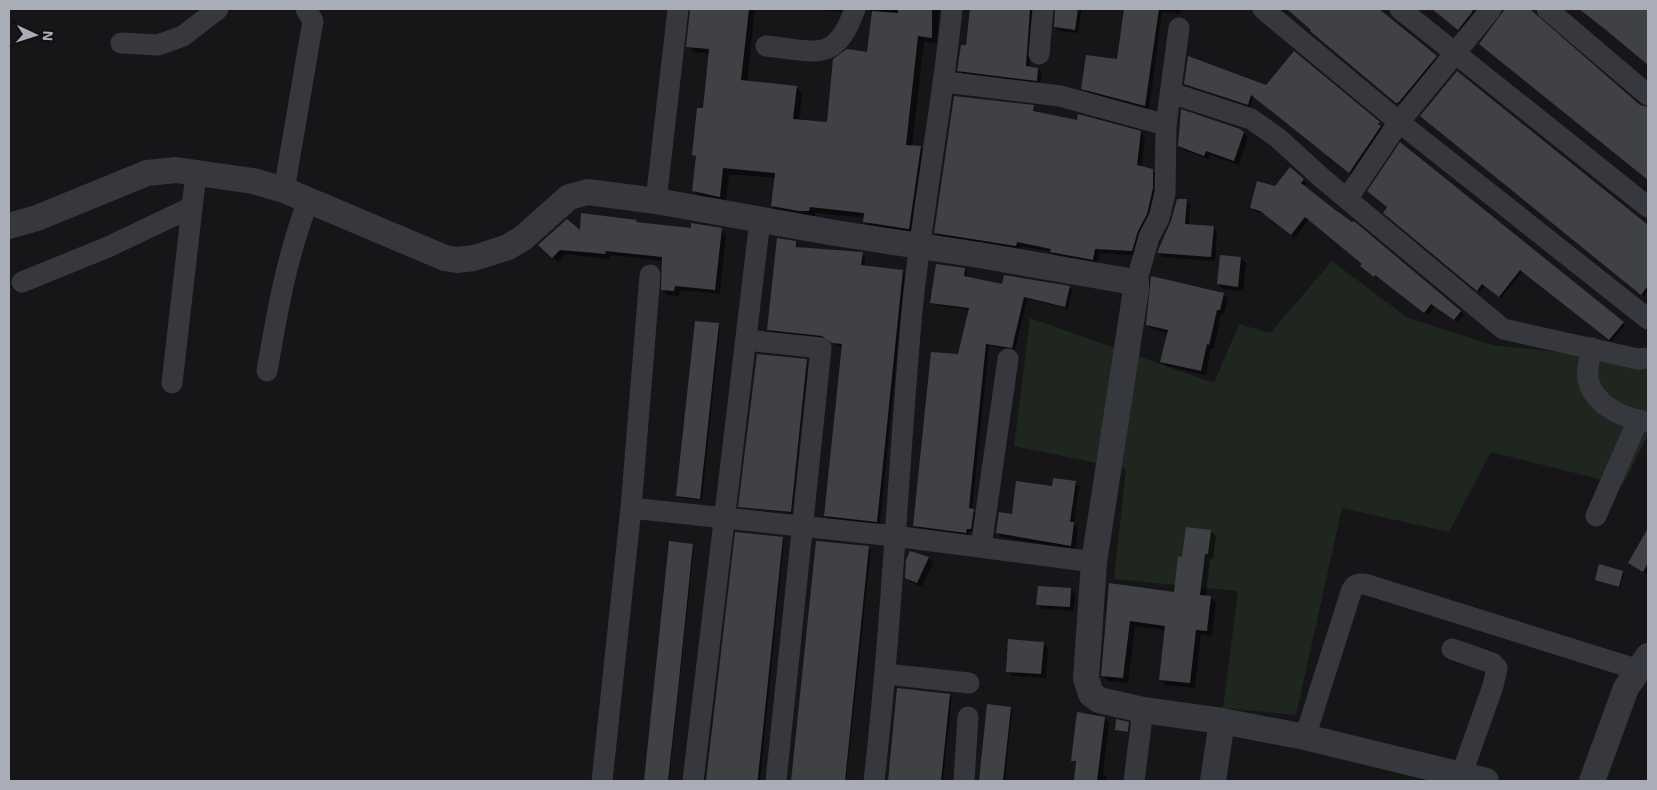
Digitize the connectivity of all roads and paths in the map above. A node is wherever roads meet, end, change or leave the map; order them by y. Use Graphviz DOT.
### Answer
graph roads {
  1 [pos="218,9"];
  2 [pos="306,9"];
  3 [pos="678,9"];
  4 [pos="855,9"];
  5 [pos="952,9"];
  6 [pos="1043,9"];
  7 [pos="1262,9"];
  8 [pos="1400,9"];
  9 [pos="1491,9"];
  10 [pos="1547,9"];
  11 [pos="1179,28"];
  12 [pos="121,43"];
  13 [pos="766,46"];
  14 [pos="1039,54"];
  15 [pos="1455,54"];
  16 [pos="945,82"];
  17 [pos="1171,93"];
  18 [pos="1648,95"];
  19 [pos="1399,122"];
  20 [pos="1166,125"];
  21 [pos="196,173"];
  22 [pos="284,190"];
  23 [pos="309,199"];
  24 [pos="1347,199"];
  25 [pos="656,200"];
  26 [pos="192,207"];
  27 [pos="1648,207"];
  28 [pos="760,220"];
  29 [pos="9,226"];
  30 [pos="919,245"];
  31 [pos="650,274"];
  32 [pos="22,282"];
  33 [pos="1136,284"];
  34 [pos="1648,319"];
  35 [pos="746,340"];
  36 [pos="1592,348"];
  37 [pos="1648,358"];
  38 [pos="1008,359"];
  39 [pos="267,371"];
  40 [pos="172,384"];
  41 [pos="1643,421"];
  42 [pos="631,508"];
  43 [pos="724,516"];
  44 [pos="1596,516"];
  45 [pos="803,527"];
  46 [pos="894,536"];
  47 [pos="981,547"];
  48 [pos="1094,562"];
  49 [pos="1452,649"];
  50 [pos="1644,663"];
  51 [pos="886,674"];
  52 [pos="969,683"];
  53 [pos="1143,710"];
  54 [pos="968,717"];
  55 [pos="1222,721"];
  56 [pos="1304,737"];
  57 [pos="1473,778"];
  58 [pos="602,781"];
  59 [pos="693,781"];
  60 [pos="776,781"];
  61 [pos="874,781"];
  62 [pos="964,781"];
  63 [pos="1134,781"];
  64 [pos="1213,781"];
  65 [pos="1592,781"];
  1 -- 12 [label="street"];
  2 -- 22 [label="street"];
  3 -- 25 [label="street"];
  4 -- 13 [label="street"];
  5 -- 16 [label="street"];
  6 -- 14 [label="street"];
  7 -- 19 [label="street"];
  8 -- 15 [label="street"];
  9 -- 15 [label="street"];
  10 -- 18 [label="street"];
  11 -- 17 [label="street"];
  15 -- 19 [label="street"];
  15 -- 27 [label="street"];
  16 -- 20 [label="street"];
  16 -- 30 [label="street"];
  17 -- 20 [label="street"];
  17 -- 24 [label="street"];
  19 -- 24 [label="street"];
  19 -- 34 [label="street"];
  20 -- 33 [label="street"];
  21 -- 22 [label="street"];
  21 -- 26 [label="street"];
  21 -- 29 [label="street"];
  22 -- 23 [label="street"];
  23 -- 25 [label="street"];
  23 -- 39 [label="street"];
  24 -- 36 [label="street"];
  25 -- 28 [label="street"];
  26 -- 32 [label="street"];
  26 -- 40 [label="street"];
  28 -- 30 [label="street"];
  28 -- 35 [label="street"];
  30 -- 33 [label="street"];
  30 -- 46 [label="street"];
  31 -- 42 [label="street"];
  33 -- 48 [label="street"];
  35 -- 43 [label="street"];
  35 -- 45 [label="street"];
  36 -- 37 [label="street"];
  36 -- 41 [label="street"];
  38 -- 47 [label="street"];
  41 -- 44 [label="street"];
  42 -- 43 [label="street"];
  42 -- 58 [label="street"];
  43 -- 45 [label="street"];
  43 -- 59 [label="street"];
  45 -- 46 [label="street"];
  45 -- 60 [label="street"];
  46 -- 47 [label="street"];
  46 -- 51 [label="street"];
  47 -- 48 [label="street"];
  48 -- 53 [label="street"];
  49 -- 57 [label="street"];
  50 -- 56 [label="street"];
  50 -- 65 [label="street"];
  51 -- 52 [label="street"];
  51 -- 61 [label="street"];
  53 -- 55 [label="street"];
  53 -- 63 [label="street"];
  54 -- 62 [label="street"];
  55 -- 56 [label="street"];
  55 -- 64 [label="street"];
  56 -- 57 [label="street"];
}
